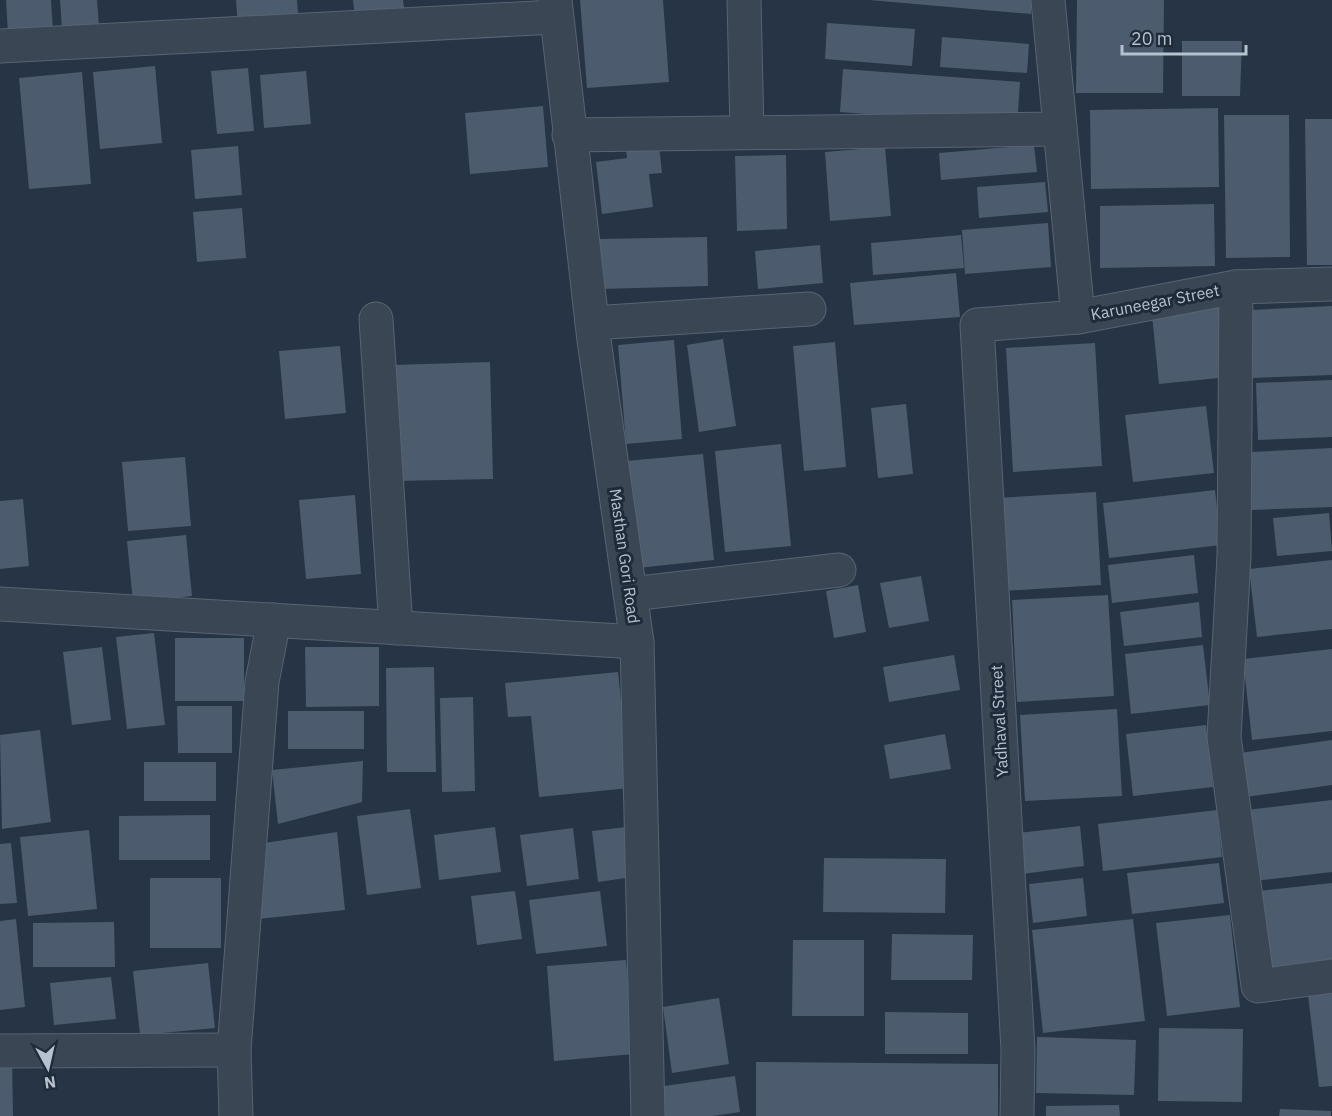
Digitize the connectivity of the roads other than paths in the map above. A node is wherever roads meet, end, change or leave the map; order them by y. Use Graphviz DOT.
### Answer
graph roads {
  1 [pos="744,0"];
  2 [pos="1048,0"];
  3 [pos="555,9"];
  4 [pos="0,46"];
  5 [pos="1060,129"];
  6 [pos="747,132"];
  7 [pos="569,135"];
  8 [pos="1332,284"];
  9 [pos="1236,287"];
  10 [pos="809,309"];
  11 [pos="1078,317"];
  12 [pos="376,319"];
  13 [pos="592,323"];
  14 [pos="977,325"];
  15 [pos="839,570"];
  16 [pos="631,594"];
  17 [pos="0,604"];
  18 [pos="274,620"];
  19 [pos="396,628"];
  20 [pos="637,642"];
  21 [pos="1332,976"];
  22 [pos="234,1050"];
  23 [pos="0,1051"];
  24 [pos="236,1116"];
  25 [pos="648,1116"];
  26 [pos="1017,1116"];
  1 -- 6 [label="street"];
  2 -- 5 [label="street"];
  3 -- 4 [label="street"];
  3 -- 7 [label="street, Masthan Gori Road"];
  5 -- 6 [label="street"];
  5 -- 11 [label="street"];
  6 -- 7 [label="street"];
  7 -- 13 [label="street, Masthan Gori Road"];
  8 -- 9 [label="street, Karuneegar Street"];
  9 -- 11 [label="street, Karuneegar Street"];
  9 -- 21 [label="street"];
  10 -- 13 [label="street"];
  11 -- 14 [label="street, Karuneegar Street"];
  12 -- 19 [label="street"];
  13 -- 16 [label="street, Masthan Gori Road"];
  14 -- 26 [label="street, Yadhaval Street"];
  15 -- 16 [label="street"];
  16 -- 20 [label="street, Masthan Gori Road"];
  17 -- 18 [label="street"];
  18 -- 19 [label="street"];
  18 -- 22 [label="street"];
  19 -- 20 [label="street"];
  20 -- 25 [label="street, Masthan Gori Road"];
  22 -- 23 [label="street"];
  22 -- 24 [label="street"];
}
